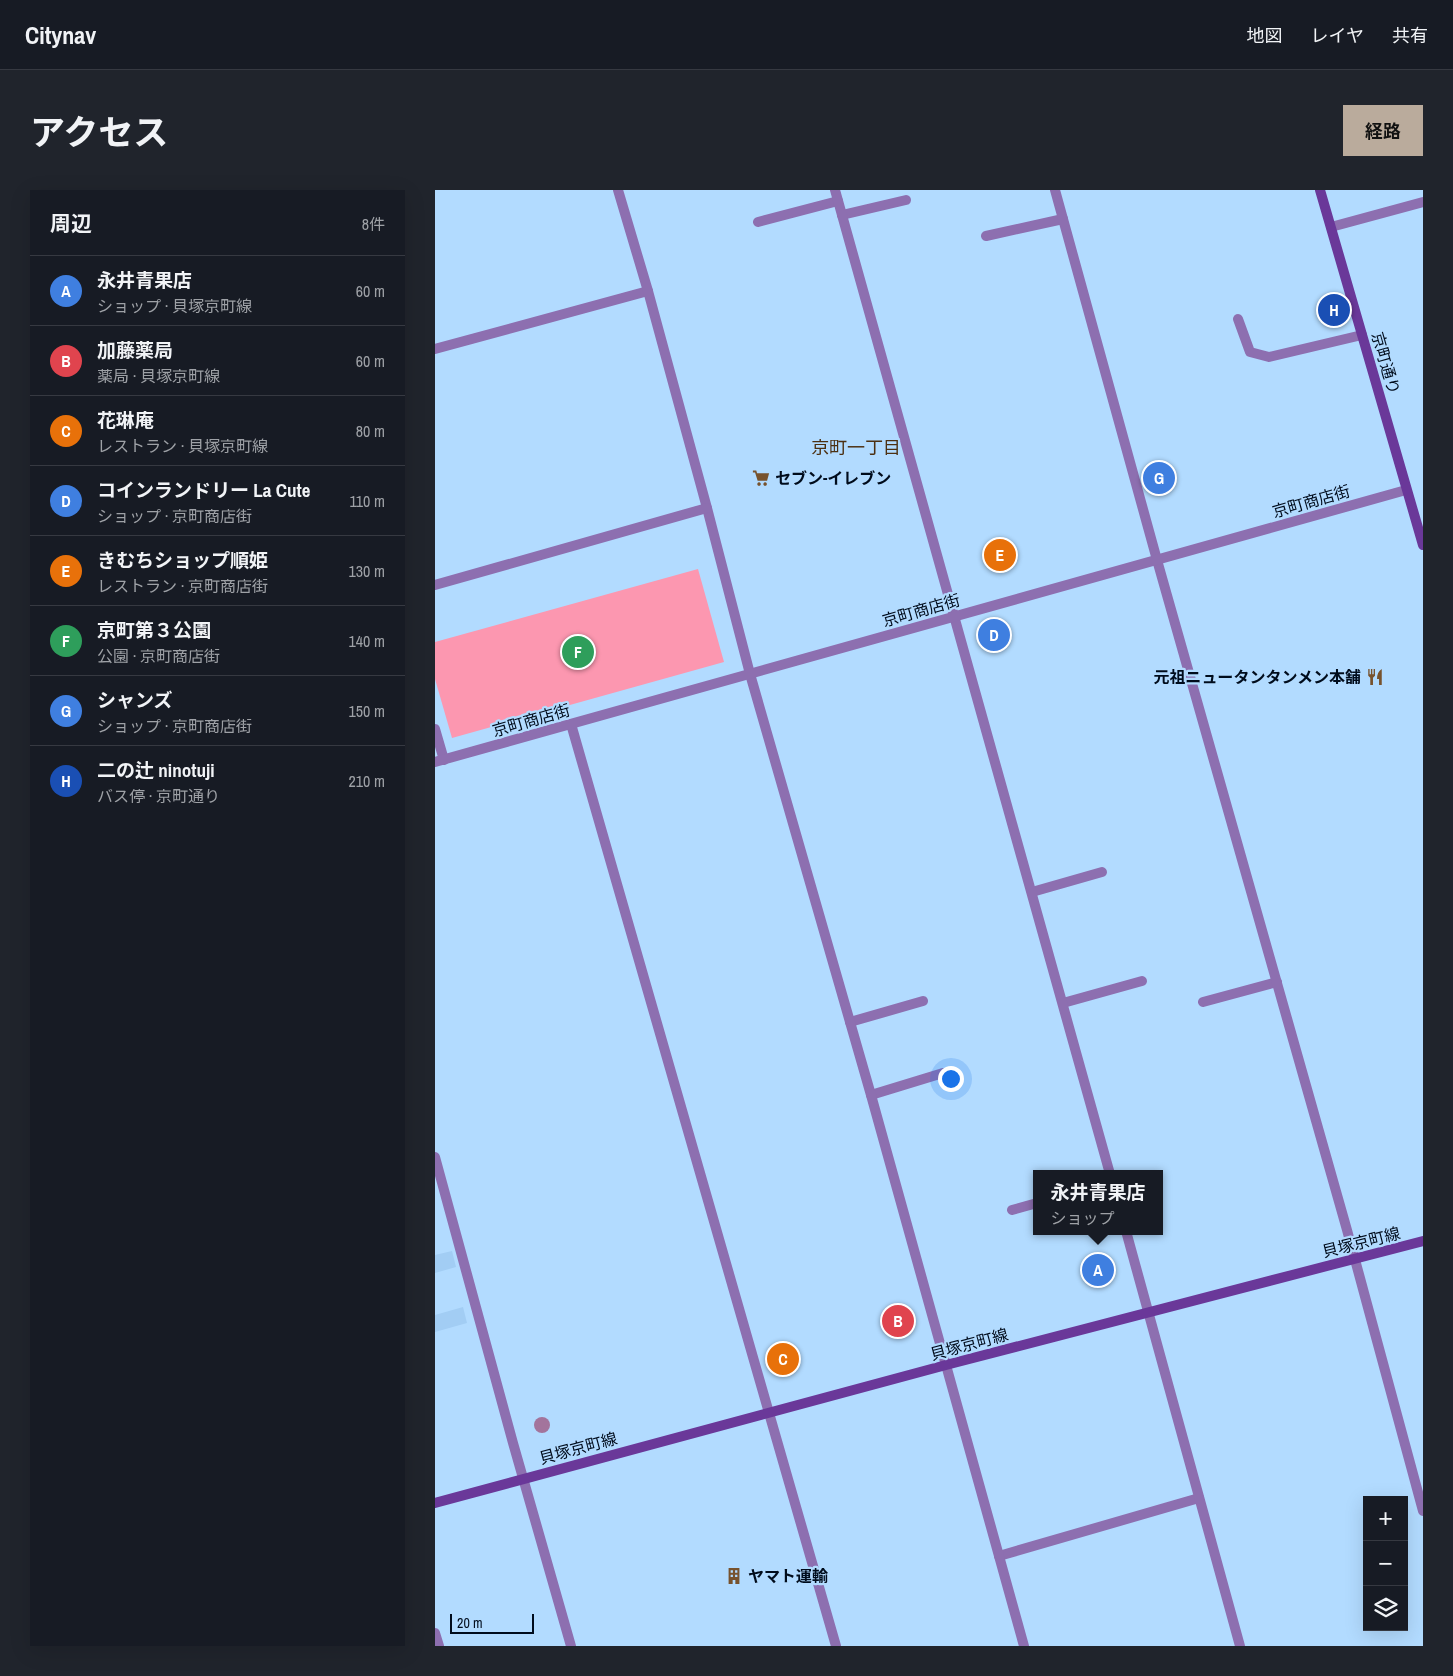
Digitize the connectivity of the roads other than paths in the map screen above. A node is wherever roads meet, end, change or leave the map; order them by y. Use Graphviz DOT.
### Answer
graph roads {
  1 [pos="617,190"];
  2 [pos="835,190"];
  3 [pos="1055,190"];
  4 [pos="1320,190"];
  5 [pos="907,200"];
  6 [pos="838,201"];
  7 [pos="1423,202"];
  8 [pos="842,216"];
  9 [pos="1063,219"];
  10 [pos="758,222"];
  11 [pos="1331,228"];
  12 [pos="986,236"];
  13 [pos="648,291"];
  14 [pos="1238,319"];
  15 [pos="1362,335"];
  16 [pos="435,349"];
  17 [pos="1406,490"];
  18 [pos="707,508"];
  19 [pos="1423,545"];
  20 [pos="1157,560"];
  21 [pos="435,585"];
  22 [pos="955,616"];
  23 [pos="749,674"];
  24 [pos="571,724"];
  25 [pos="435,729"];
  26 [pos="439,761"];
  27 [pos="1102,872"];
  28 [pos="1032,892"];
  29 [pos="1142,981"];
  30 [pos="1277,982"];
  31 [pos="923,1001"];
  32 [pos="1203,1002"];
  33 [pos="1063,1003"];
  34 [pos="850,1022"];
  35 [pos="943,1074"];
  36 [pos="871,1095"];
  37 [pos="435,1157"];
  38 [pos="1109,1170"];
  39 [pos="1033,1204"];
  40 [pos="1012,1210"];
  41 [pos="1127,1235"];
  42 [pos="1423,1241"];
  43 [pos="1355,1259"];
  44 [pos="1149,1312"];
  45 [pos="946,1365"];
  46 [pos="770,1412"];
  47 [pos="524,1478"];
  48 [pos="1199,1498"];
  49 [pos="435,1503"];
  50 [pos="1423,1511"];
  51 [pos="999,1556"];
  52 [pos="435,1633"];
  53 [pos="439,1646"];
  54 [pos="571,1646"];
  55 [pos="836,1646"];
  56 [pos="1024,1646"];
  57 [pos="1240,1646"];
  1 -- 13 [label="street"];
  2 -- 6 [label="street"];
  3 -- 9 [label="street"];
  4 -- 11 [label="street, 京町通り"];
  5 -- 8 [label="street"];
  6 -- 8 [label="street"];
  6 -- 10 [label="street"];
  7 -- 11 [label="street"];
  8 -- 22 [label="street"];
  9 -- 12 [label="street"];
  9 -- 20 [label="street"];
  11 -- 15 [label="street, 京町通り"];
  13 -- 16 [label="street"];
  13 -- 18 [label="street"];
  14 -- 15 [label="street"];
  15 -- 17 [label="street, 京町通り"];
  17 -- 19 [label="street, 京町通り"];
  17 -- 20 [label="street, 京町商店街"];
  18 -- 21 [label="street"];
  18 -- 23 [label="street"];
  20 -- 22 [label="street, 京町商店街"];
  20 -- 30 [label="street"];
  22 -- 23 [label="street, 京町商店街"];
  22 -- 28 [label="street"];
  23 -- 24 [label="street, 京町商店街"];
  23 -- 34 [label="street"];
  24 -- 26 [label="street, 京町商店街"];
  24 -- 46 [label="street"];
  25 -- 26 [label="street"];
  27 -- 28 [label="street"];
  28 -- 33 [label="street"];
  29 -- 33 [label="street"];
  30 -- 32 [label="street"];
  30 -- 43 [label="street"];
  31 -- 34 [label="street"];
  33 -- 38 [label="street"];
  34 -- 36 [label="street"];
  35 -- 36 [label="street"];
  36 -- 45 [label="street"];
  37 -- 47 [label="street"];
  39 -- 40 [label="street"];
  41 -- 44 [label="street"];
  42 -- 43 [label="street, 貝塚京町線"];
  43 -- 44 [label="street, 貝塚京町線"];
  43 -- 50 [label="street"];
  44 -- 45 [label="street, 貝塚京町線"];
  44 -- 48 [label="street"];
  45 -- 46 [label="street, 貝塚京町線"];
  45 -- 51 [label="street"];
  46 -- 47 [label="street, 貝塚京町線"];
  46 -- 55 [label="street"];
  47 -- 49 [label="street, 貝塚京町線"];
  47 -- 54 [label="street"];
  48 -- 51 [label="street"];
  48 -- 57 [label="street"];
  51 -- 56 [label="street"];
  52 -- 53 [label="street"];
}
